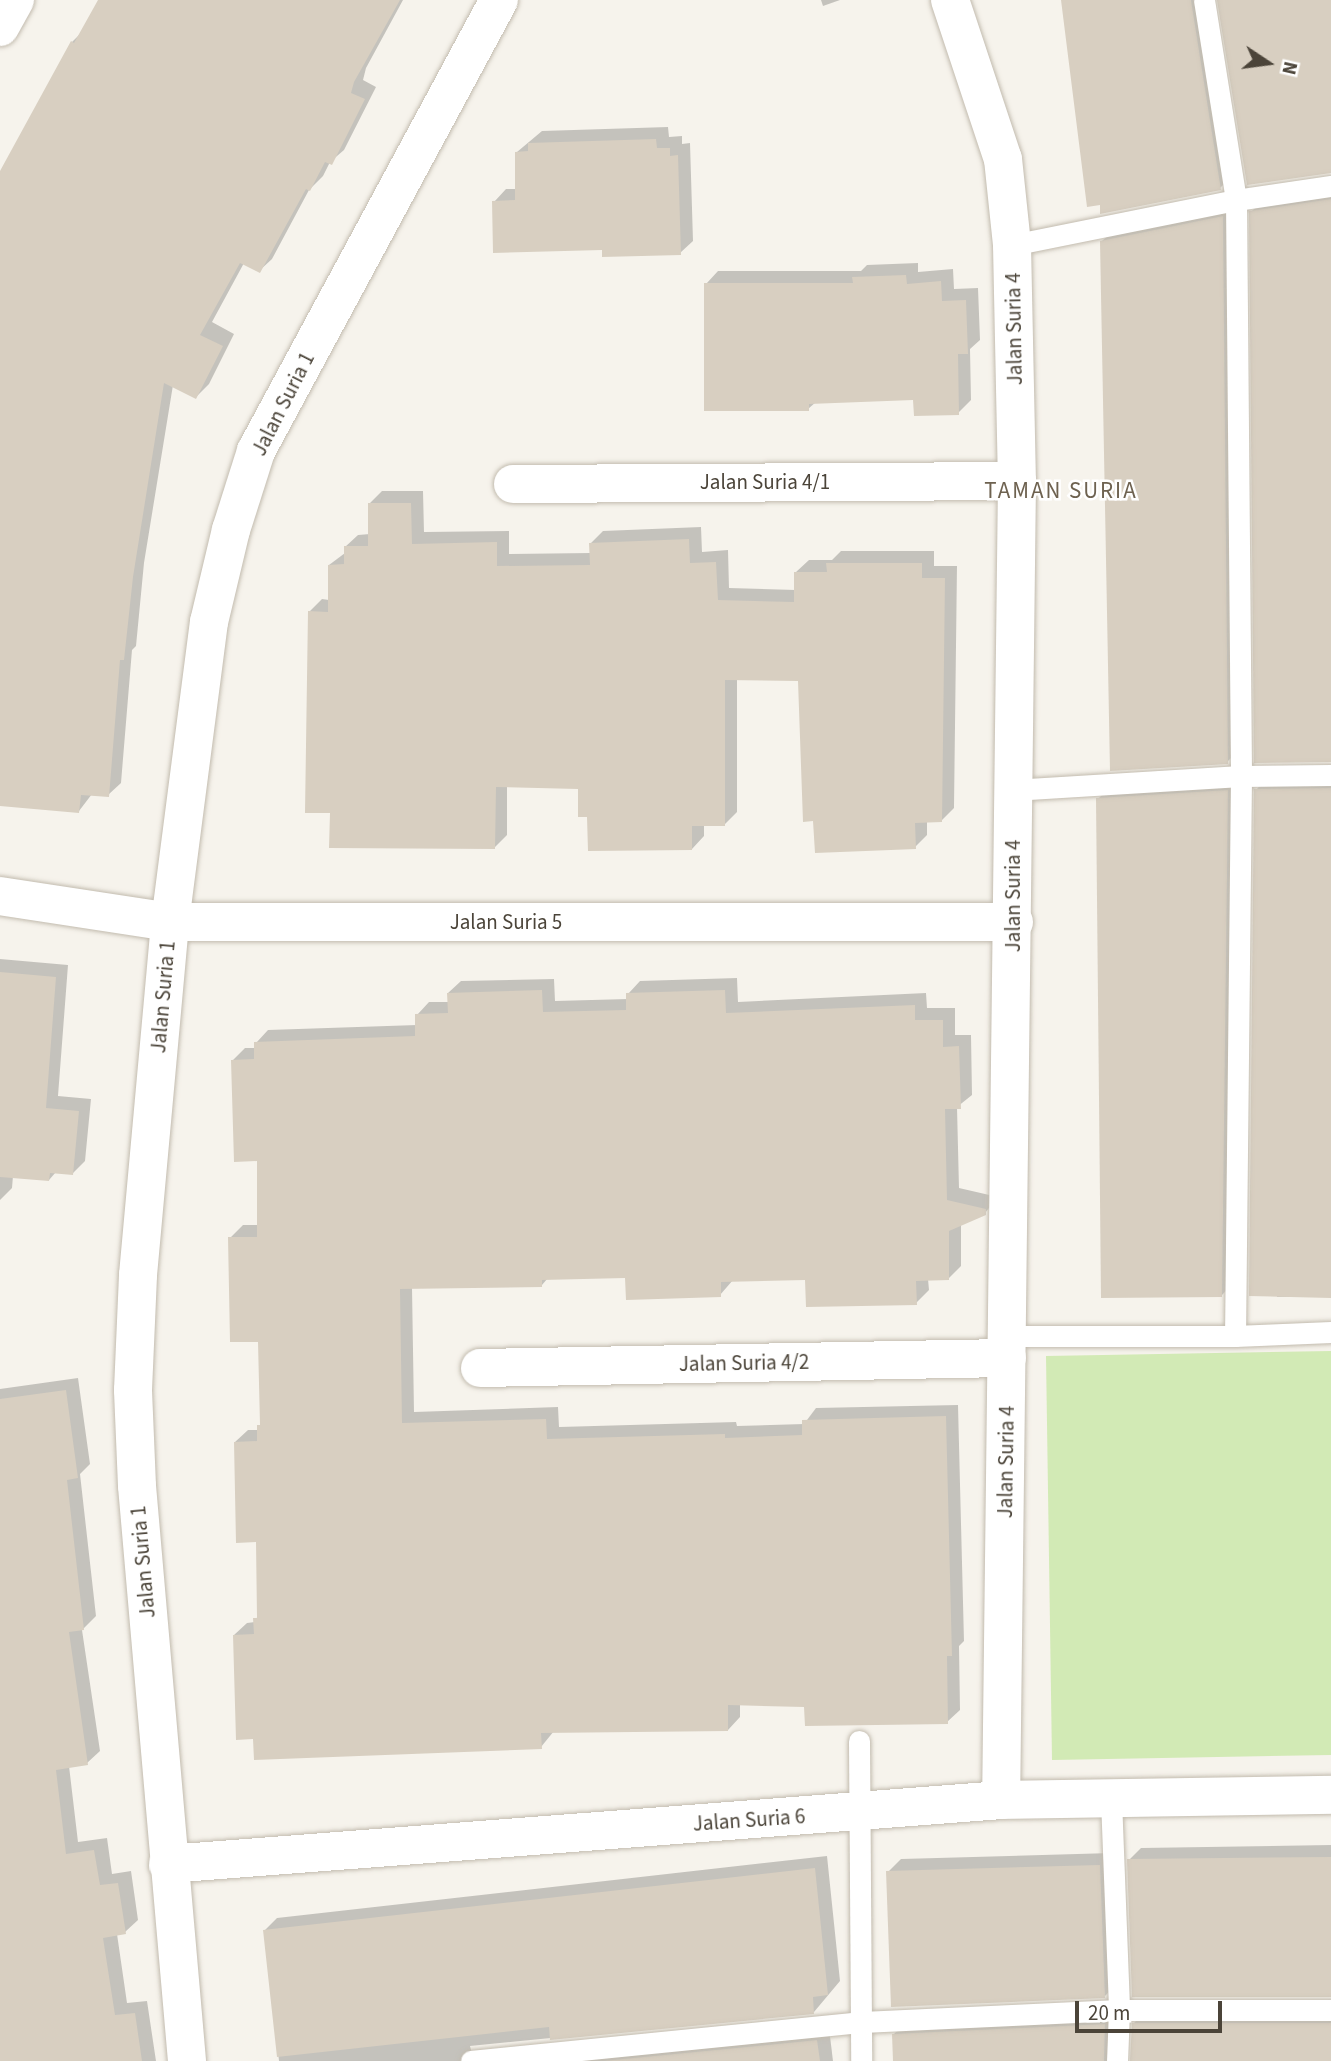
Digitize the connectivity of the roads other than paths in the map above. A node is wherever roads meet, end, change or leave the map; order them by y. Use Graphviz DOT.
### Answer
graph roads {
  1 [pos="16,0"];
  2 [pos="499,0"];
  3 [pos="950,0"];
  4 [pos="1203,0"];
  5 [pos="0,27"];
  6 [pos="1331,186"];
  7 [pos="1236,200"];
  8 [pos="1012,245"];
  9 [pos="1017,481"];
  10 [pos="513,484"];
  11 [pos="1241,775"];
  12 [pos="1331,775"];
  13 [pos="1012,790"];
  14 [pos="0,896"];
  15 [pos="170,922"];
  16 [pos="1014,922"];
  17 [pos="1331,1332"];
  18 [pos="1235,1336"];
  19 [pos="1008,1347"];
  20 [pos="480,1367"];
  21 [pos="859,1741"];
  22 [pos="1331,1795"];
  23 [pos="1111,1799"];
  24 [pos="1001,1800"];
  25 [pos="859,1811"];
  26 [pos="168,1864"];
  27 [pos="1119,2010"];
  28 [pos="1331,2010"];
  29 [pos="862,2022"];
  30 [pos="187,2061"];
  31 [pos="471,2061"];
  32 [pos="861,2061"];
  33 [pos="1117,2061"];
  1 -- 5 [label="street"];
  2 -- 15 [label="street, Jalan Suria 1"];
  3 -- 8 [label="street, Jalan Suria 4"];
  4 -- 7 [label="lane"];
  6 -- 7 [label="lane"];
  7 -- 8 [label="lane"];
  7 -- 11 [label="lane"];
  8 -- 9 [label="street, Jalan Suria 4"];
  9 -- 10 [label="street, Jalan Suria 4/1"];
  9 -- 13 [label="street, Jalan Suria 4"];
  11 -- 12 [label="lane"];
  11 -- 13 [label="lane"];
  11 -- 18 [label="lane"];
  13 -- 16 [label="street, Jalan Suria 4"];
  14 -- 15 [label="street, Jalan Suria 5"];
  15 -- 16 [label="street, Jalan Suria 5"];
  15 -- 26 [label="street, Jalan Suria 1"];
  16 -- 19 [label="street, Jalan Suria 4"];
  17 -- 18 [label="lane"];
  18 -- 19 [label="lane"];
  19 -- 20 [label="street, Jalan Suria 4/2"];
  19 -- 24 [label="street, Jalan Suria 4"];
  21 -- 25 [label="lane"];
  22 -- 23 [label="street, Jalan Suria 6"];
  23 -- 24 [label="street, Jalan Suria 6"];
  23 -- 27 [label="lane"];
  24 -- 25 [label="street, Jalan Suria 6"];
  25 -- 26 [label="street, Jalan Suria 6"];
  25 -- 29 [label="lane"];
  26 -- 30 [label="street, Jalan Suria 1"];
  27 -- 28 [label="lane"];
  27 -- 29 [label="lane"];
  27 -- 33 [label="lane"];
  29 -- 31 [label="lane"];
  29 -- 32 [label="lane"];
}
